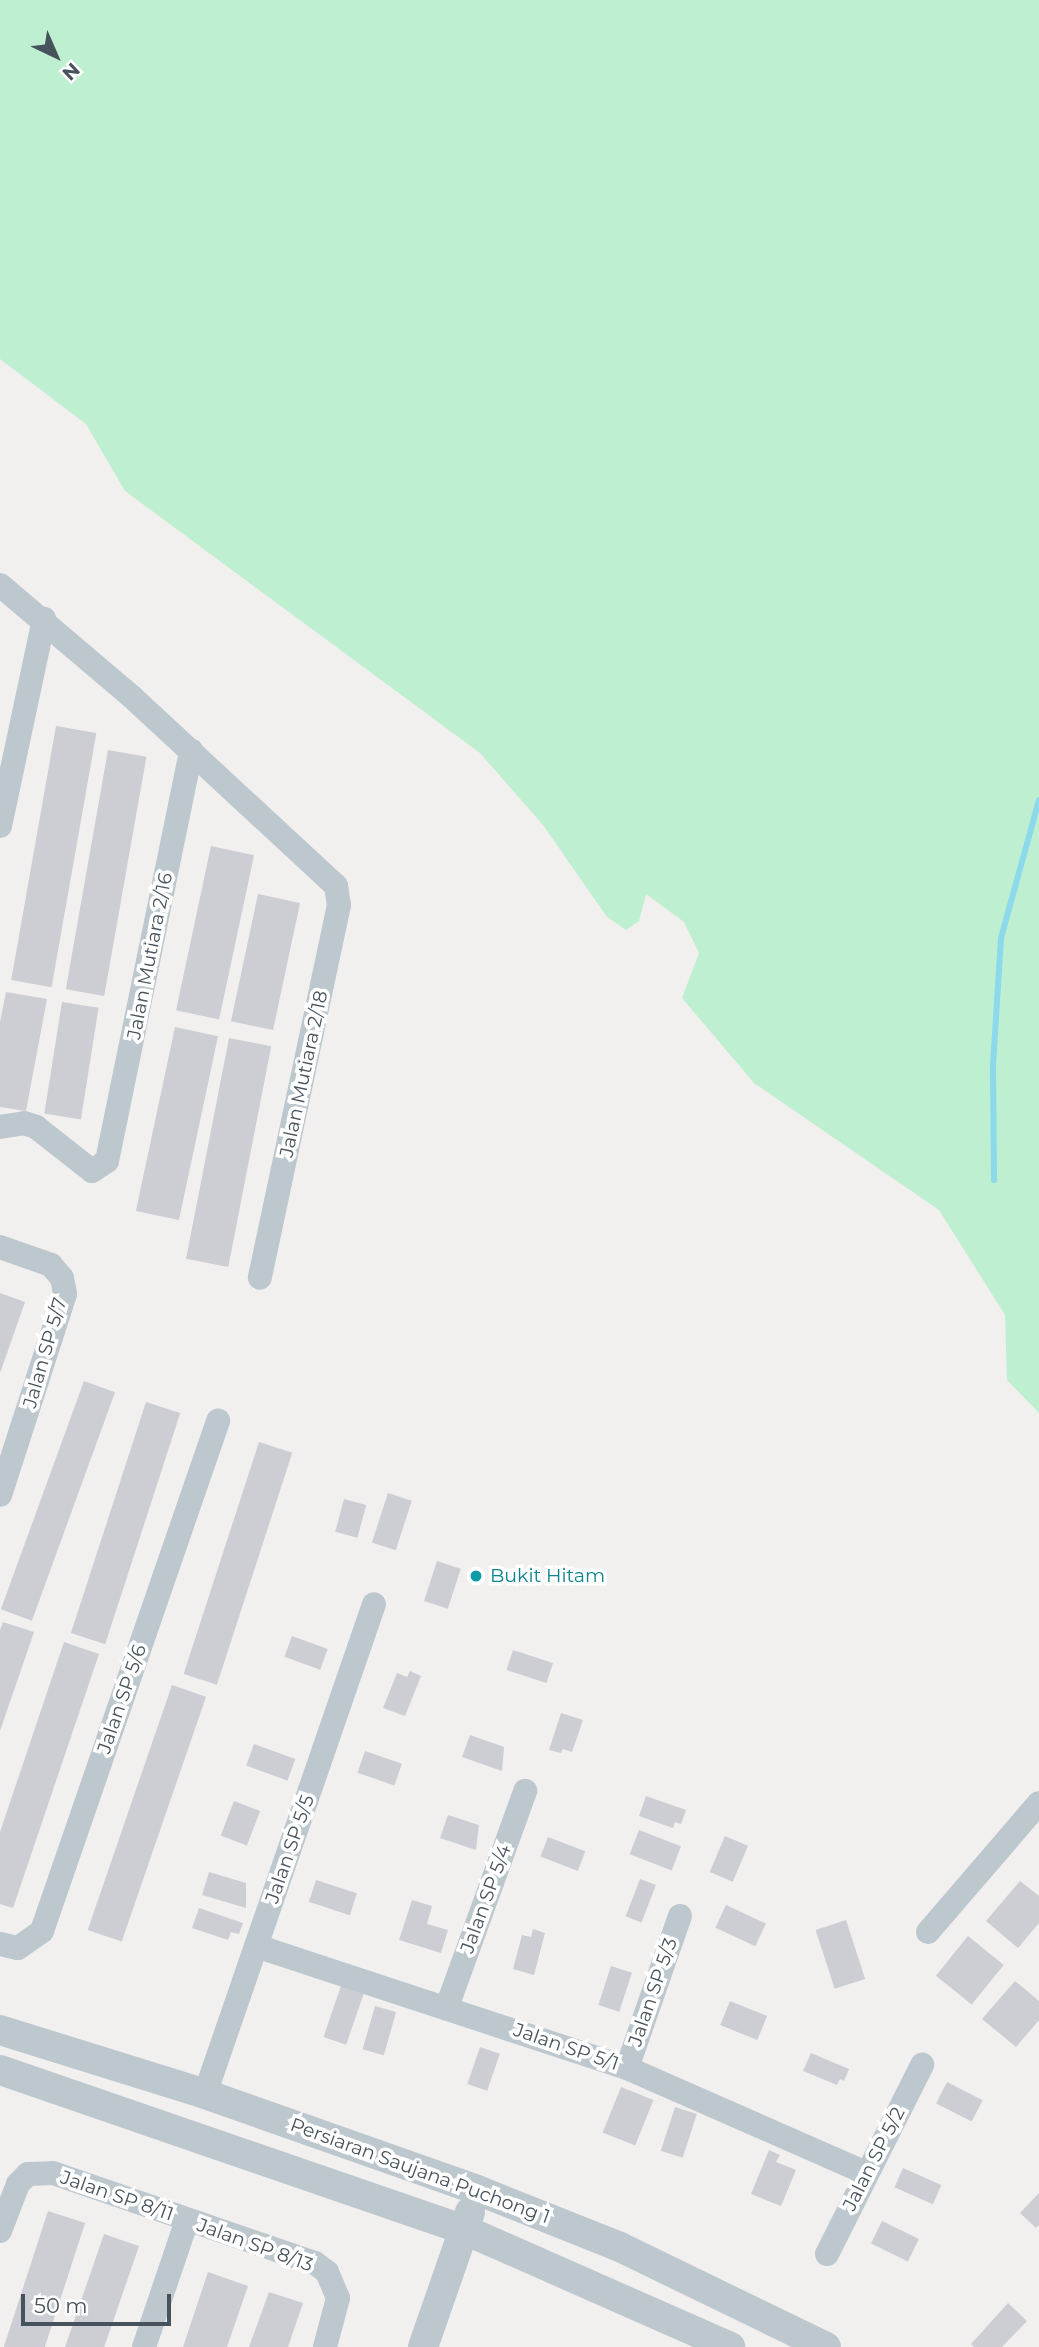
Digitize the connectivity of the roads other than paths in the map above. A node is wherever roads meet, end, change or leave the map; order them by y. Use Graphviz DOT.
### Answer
graph roads {
  1 [pos="0,585"];
  2 [pos="44,619"];
  3 [pos="191,750"];
  4 [pos="0,826"];
  5 [pos="0,1127"];
  6 [pos="0,1247"];
  7 [pos="260,1278"];
  8 [pos="218,1421"];
  9 [pos="0,1495"];
  10 [pos="374,1604"];
  11 [pos="524,1791"];
  12 [pos="1039,1802"];
  13 [pos="680,1916"];
  14 [pos="928,1932"];
  15 [pos="0,1944"];
  16 [pos="256,1946"];
  17 [pos="447,2007"];
  18 [pos="0,2030"];
  19 [pos="922,2065"];
  20 [pos="627,2068"];
  21 [pos="0,2070"];
  22 [pos="205,2094"];
  23 [pos="866,2173"];
  24 [pos="477,2190"];
  25 [pos="187,2220"];
  26 [pos="465,2230"];
  27 [pos="0,2231"];
  28 [pos="827,2254"];
  29 [pos="144,2347"];
  30 [pos="325,2347"];
  31 [pos="423,2347"];
  32 [pos="730,2347"];
  33 [pos="826,2347"];
  1 -- 2 [label="street"];
  2 -- 3 [label="street"];
  2 -- 4 [label="street"];
  3 -- 5 [label="street, Jalan Mutiara 2/16"];
  3 -- 7 [label="street, Jalan Mutiara 2/18"];
  6 -- 9 [label="street, Jalan SP 5/7"];
  8 -- 15 [label="street, Jalan SP 5/6"];
  10 -- 16 [label="street, Jalan SP 5/5"];
  11 -- 17 [label="street, Jalan SP 5/4"];
  12 -- 14 [label="street"];
  13 -- 20 [label="street, Jalan SP 5/3"];
  16 -- 17 [label="street, Jalan SP 5/1"];
  16 -- 22 [label="street, Jalan SP 5/5"];
  17 -- 20 [label="street, Jalan SP 5/1"];
  18 -- 22 [label="street, Persiaran Saujana Puchong 1"];
  19 -- 23 [label="street, Jalan SP 5/2"];
  20 -- 23 [label="street, Jalan SP 5/1"];
  21 -- 26 [label="street, Persiaran Saujana Puchong 1"];
  22 -- 24 [label="street, Persiaran Saujana Puchong 1"];
  23 -- 28 [label="street, Jalan SP 5/2"];
  24 -- 26 [label="street"];
  24 -- 33 [label="street, Persiaran Saujana Puchong 1"];
  25 -- 27 [label="street, Jalan SP 8/11"];
  25 -- 29 [label="street"];
  25 -- 30 [label="street, Jalan SP 8/13"];
  26 -- 31 [label="street"];
  26 -- 32 [label="street, Persiaran Saujana Puchong 1"];
}
